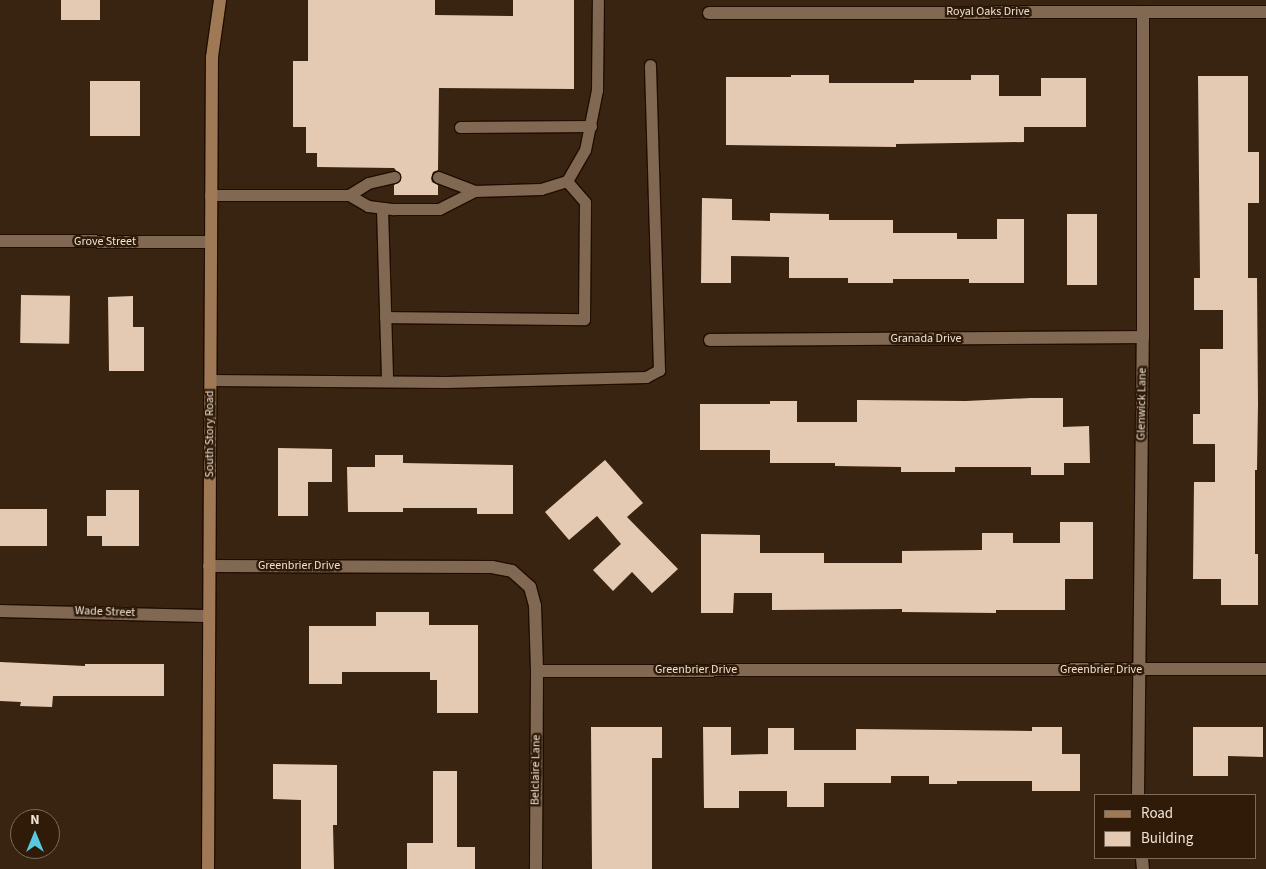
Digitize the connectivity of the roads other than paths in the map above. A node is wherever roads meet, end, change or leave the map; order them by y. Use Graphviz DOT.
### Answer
graph roads {
  1 [pos="220,0"];
  2 [pos="598,0"];
  3 [pos="1143,12"];
  4 [pos="1266,12"];
  5 [pos="710,13"];
  6 [pos="650,65"];
  7 [pos="591,126"];
  8 [pos="460,127"];
  9 [pos="394,178"];
  10 [pos="438,178"];
  11 [pos="567,181"];
  12 [pos="474,191"];
  13 [pos="210,195"];
  14 [pos="349,195"];
  15 [pos="382,208"];
  16 [pos="0,241"];
  17 [pos="210,242"];
  18 [pos="385,317"];
  19 [pos="1143,337"];
  20 [pos="710,340"];
  21 [pos="210,380"];
  22 [pos="387,381"];
  23 [pos="209,566"];
  24 [pos="0,611"];
  25 [pos="209,616"];
  26 [pos="1266,669"];
  27 [pos="1140,670"];
  28 [pos="537,671"];
  29 [pos="1138,794"];
  30 [pos="208,869"];
  31 [pos="536,869"];
  1 -- 13 [label="main road, South Story Road"];
  2 -- 7 [label="lane"];
  3 -- 4 [label="street, Royal Oaks Drive"];
  3 -- 5 [label="street, Royal Oaks Drive"];
  3 -- 19 [label="street, Glenwick Lane"];
  6 -- 22 [label="lane"];
  7 -- 8 [label="lane"];
  7 -- 11 [label="lane"];
  9 -- 14 [label="lane"];
  10 -- 12 [label="lane"];
  11 -- 12 [label="lane"];
  11 -- 18 [label="lane"];
  12 -- 15 [label="lane"];
  13 -- 14 [label="lane"];
  13 -- 17 [label="main road, South Story Road"];
  14 -- 15 [label="lane"];
  15 -- 18 [label="lane"];
  16 -- 17 [label="street, Grove Street"];
  17 -- 21 [label="main road, South Story Road"];
  18 -- 22 [label="lane"];
  19 -- 20 [label="street, Granada Drive"];
  19 -- 27 [label="street, Glenwick Lane"];
  21 -- 22 [label="lane"];
  21 -- 23 [label="main road, South Story Road"];
  23 -- 25 [label="main road, South Story Road"];
  23 -- 28 [label="street, Greenbrier Drive"];
  24 -- 25 [label="street, Wade Street"];
  25 -- 30 [label="main road, South Story Road"];
  26 -- 27 [label="street, Greenbrier Drive"];
  27 -- 28 [label="street, Greenbrier Drive"];
  27 -- 29 [label="street, Glenwick Lane"];
  28 -- 31 [label="street, Belclaire Lane"];
}
